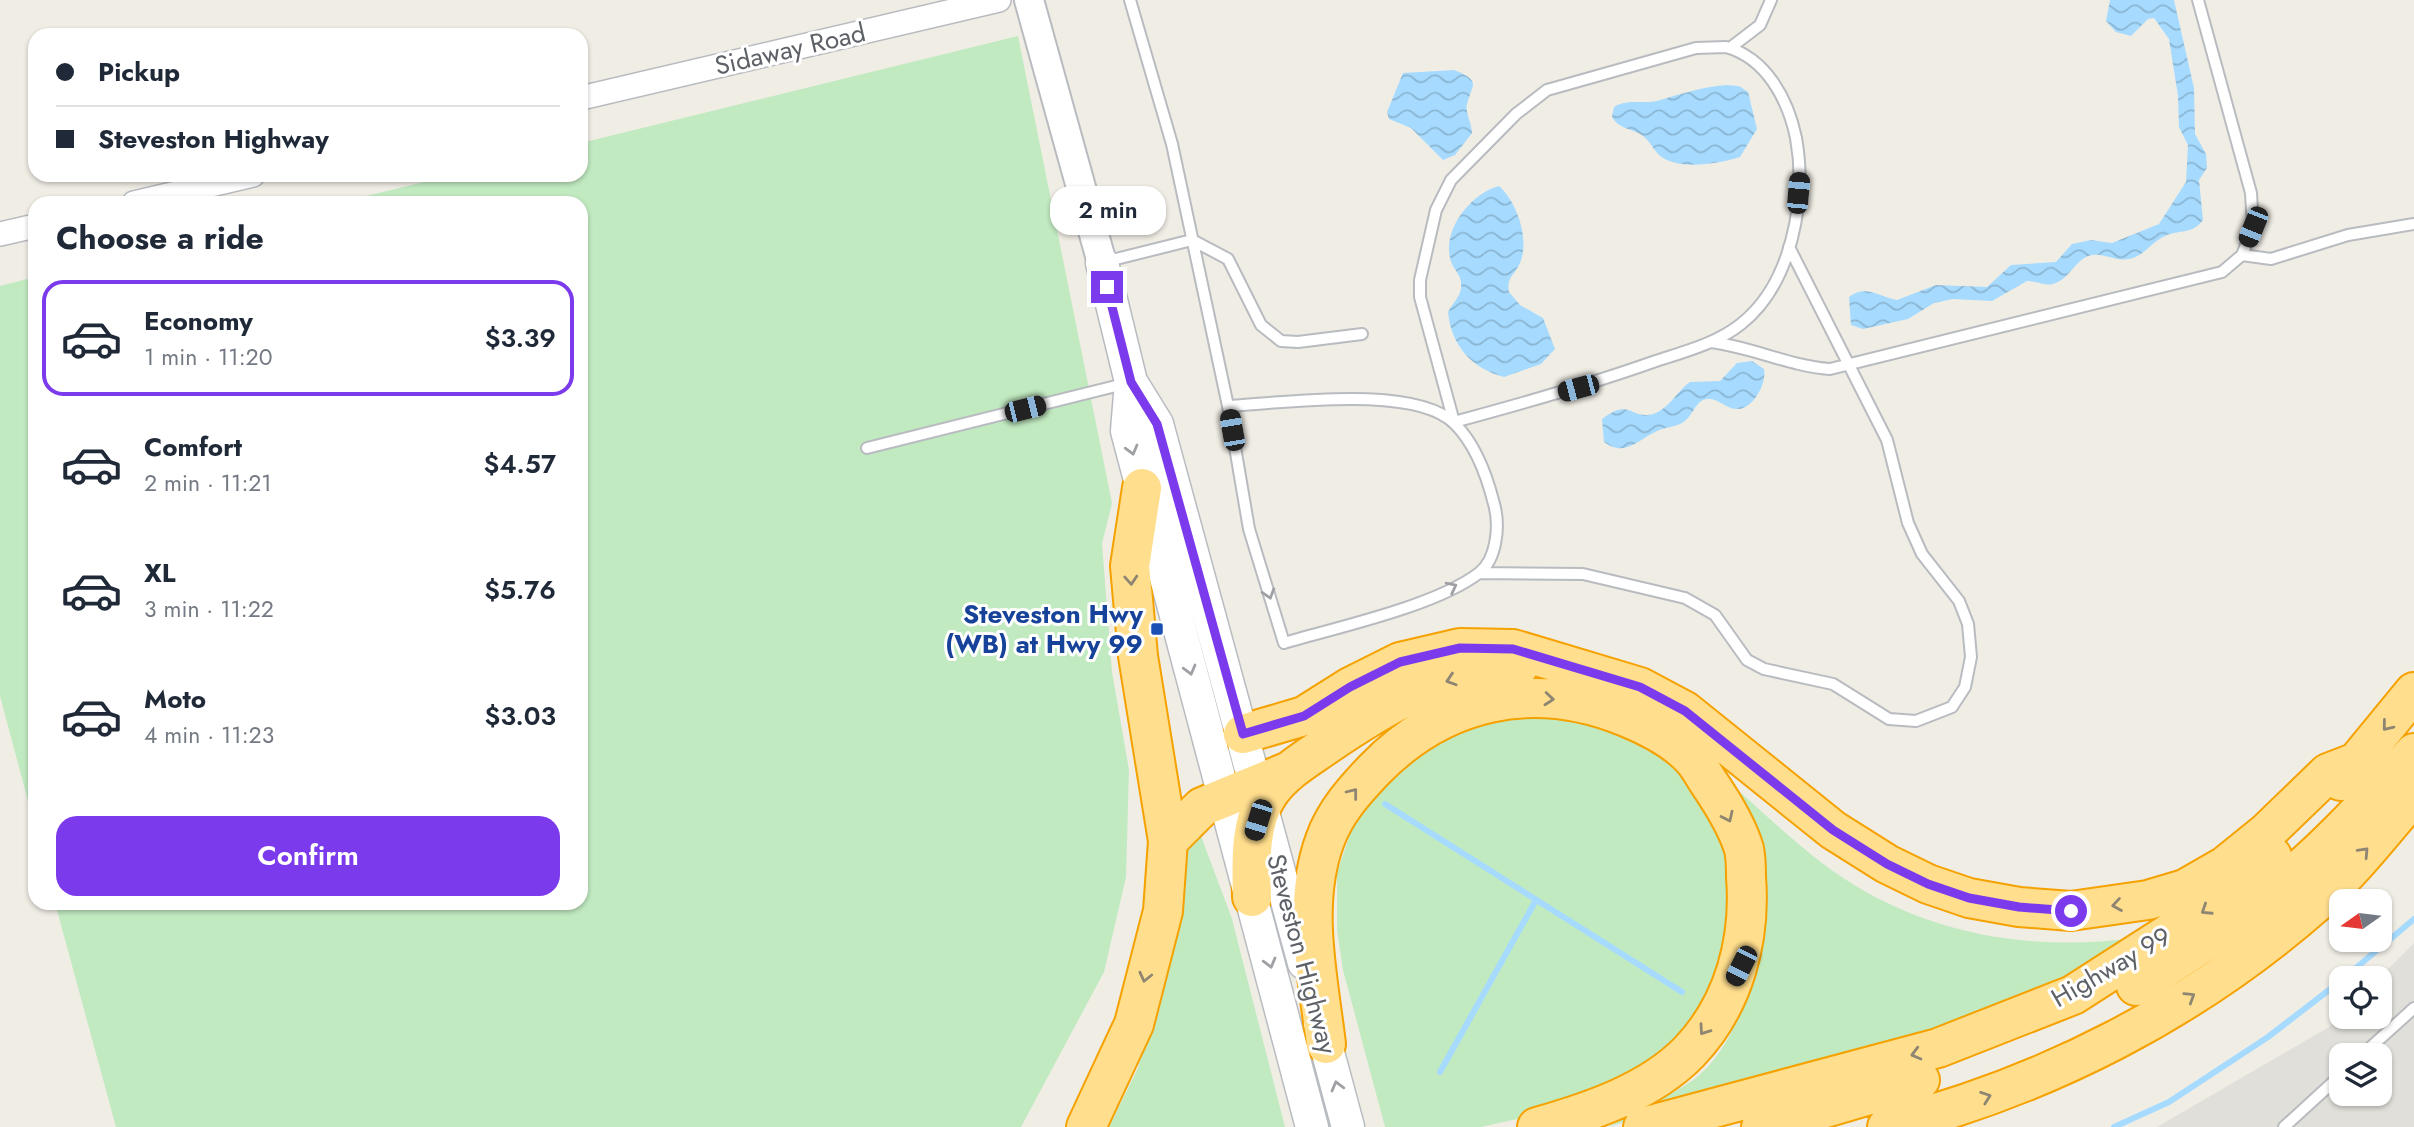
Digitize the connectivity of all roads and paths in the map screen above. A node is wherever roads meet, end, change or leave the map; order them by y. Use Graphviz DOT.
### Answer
graph roads {
  1 [pos="999,0"];
  2 [pos="1029,0"];
  3 [pos="1130,0"];
  4 [pos="1770,0"];
  5 [pos="2198,0"];
  6 [pos="1730,48"];
  7 [pos="588,96"];
  8 [pos="223,182"];
  9 [pos="164,196"];
  10 [pos="2414,224"];
  11 [pos="28,228"];
  12 [pos="0,234"];
  13 [pos="1192,240"];
  14 [pos="1789,247"];
  15 [pos="2242,256"];
  16 [pos="1102,263"];
  17 [pos="1362,334"];
  18 [pos="1711,342"];
  19 [pos="1849,366"];
  20 [pos="1131,382"];
  21 [pos="1228,406"];
  22 [pos="1454,422"];
  23 [pos="867,448"];
  24 [pos="1142,488"];
  25 [pos="1479,573"];
  26 [pos="1566,666"];
  27 [pos="2414,692"];
  28 [pos="1243,734"];
  29 [pos="2414,744"];
  30 [pos="2414,753"];
  31 [pos="2386,780"];
  32 [pos="1257,789"];
  33 [pos="1168,841"];
  34 [pos="1252,897"];
  35 [pos="2414,1008"];
  36 [pos="2375,1043"];
  37 [pos="1326,1044"];
  38 [pos="2329,1086"];
  39 [pos="1894,1126"];
  40 [pos="1086,1127"];
  41 [pos="1312,1127"];
  42 [pos="1348,1127"];
  43 [pos="1536,1127"];
  44 [pos="1643,1127"];
  45 [pos="1761,1127"];
  46 [pos="2284,1127"];
  1 -- 7 [label="street, Sidaway Road"];
  2 -- 16 [label="street, Steveston Highway"];
  3 -- 13 [label="lane"];
  4 -- 6 [label="lane"];
  5 -- 15 [label="lane"];
  6 -- 14 [label="lane"];
  6 -- 22 [label="lane"];
  8 -- 9 [label="street"];
  10 -- 15 [label="lane"];
  11 -- 12 [label="street"];
  13 -- 16 [label="lane"];
  13 -- 17 [label="lane"];
  13 -- 21 [label="lane"];
  14 -- 18 [label="lane"];
  14 -- 19 [label="lane"];
  15 -- 19 [label="lane"];
  16 -- 20 [label="main road, Steveston Highway"];
  18 -- 19 [label="lane"];
  18 -- 22 [label="lane"];
  19 -- 25 [label="lane"];
  20 -- 23 [label="lane"];
  20 -- 24 [label="main road, Steveston Highway, one-way"];
  20 -- 28 [label="main road, Steveston Highway"];
  21 -- 22 [label="lane"];
  21 -- 25 [label="lane, one-way"];
  22 -- 25 [label="lane"];
  24 -- 32 [label="main road, Steveston Highway, one-way"];
  24 -- 33 [label="highway, one-way"];
  26 -- 28 [label="highway"];
  31 -- 26 [label="highway, one-way"];
  26 -- 32 [label="highway, one-way"];
  27 -- 31 [label="highway, Highway 99, one-way"];
  28 -- 32 [label="main road, Steveston Highway"];
  29 -- 31 [label="highway"];
  30 -- 31 [label="highway"];
  39 -- 31 [label="highway, Highway 99, one-way"];
  31 -- 44 [label="highway, Highway 99, one-way"];
  31 -- 45 [label="highway"];
  32 -- 33 [label="highway"];
  32 -- 34 [label="highway"];
  32 -- 37 [label="main road, Steveston Highway"];
  33 -- 40 [label="highway, one-way"];
  34 -- 41 [label="main road, Steveston Highway, one-way"];
  35 -- 36 [label="lane"];
  42 -- 37 [label="main road, Steveston Highway, one-way"];
  37 -- 43 [label="highway, one-way"];
  38 -- 46 [label="lane"];
}
